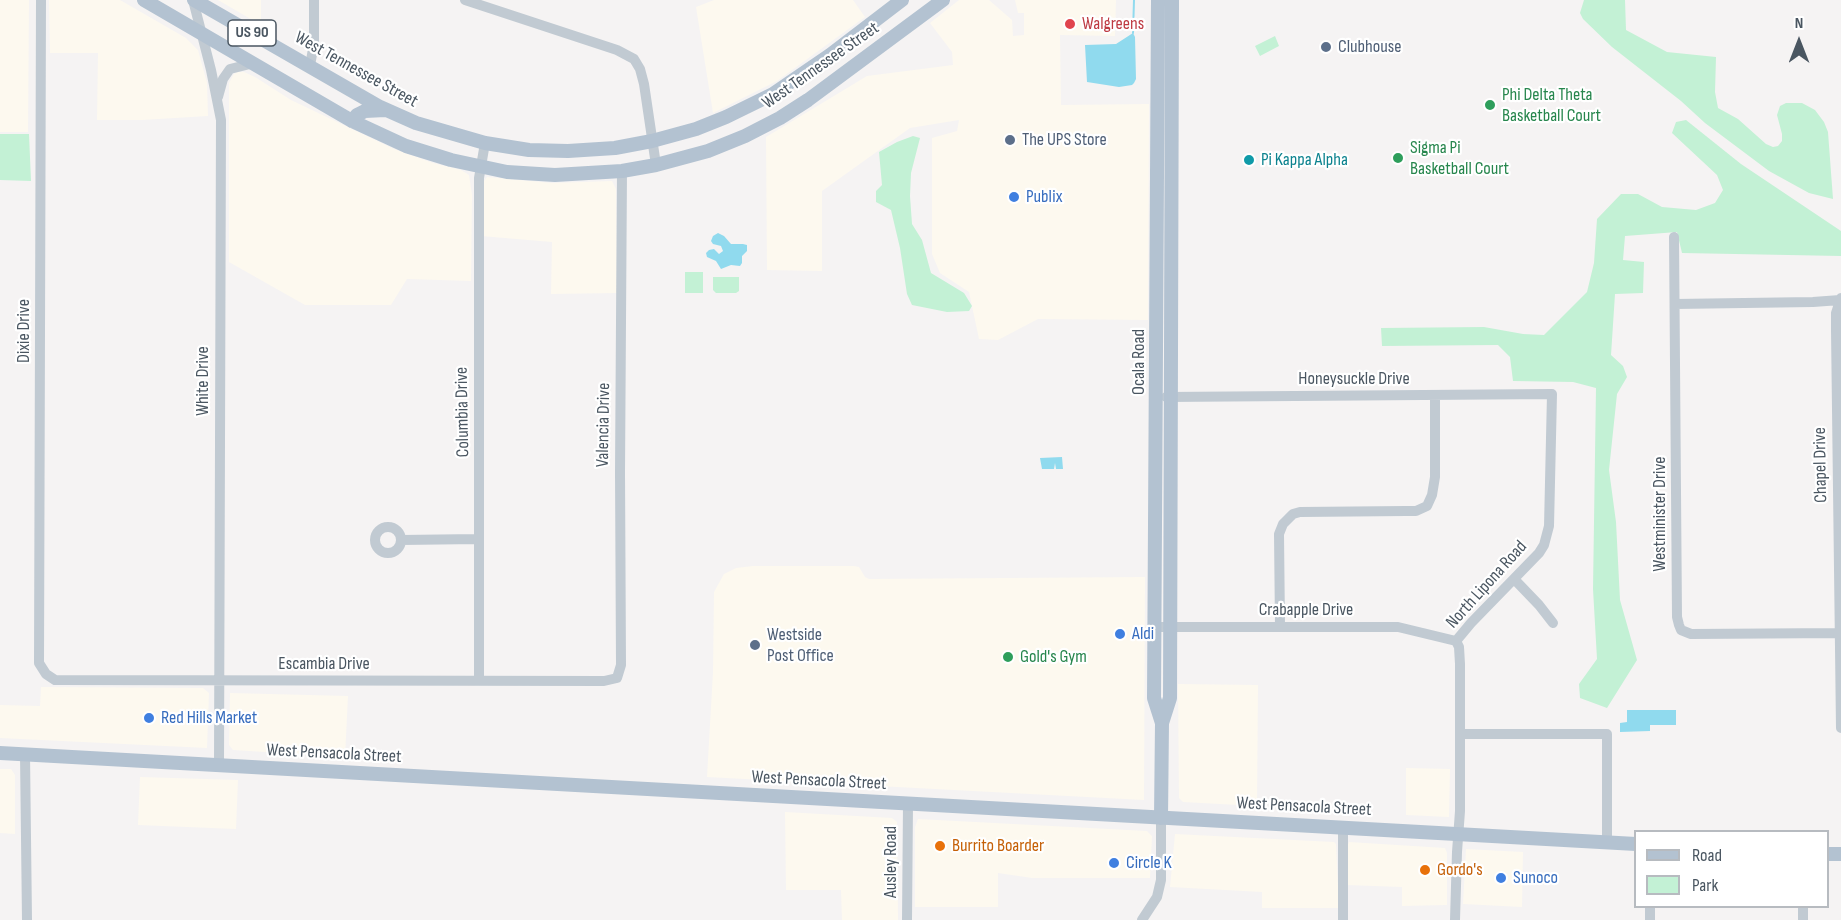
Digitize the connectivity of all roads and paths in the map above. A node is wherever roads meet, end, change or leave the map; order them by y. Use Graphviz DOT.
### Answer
graph roads {
  1 [pos="41,0"];
  2 [pos="144,0"];
  3 [pos="193,0"];
  4 [pos="314,0"];
  5 [pos="465,0"];
  6 [pos="902,0"];
  7 [pos="943,0"];
  8 [pos="1158,0"];
  9 [pos="1172,0"];
  10 [pos="200,32"];
  11 [pos="830,55"];
  12 [pos="254,63"];
  13 [pos="309,66"];
  14 [pos="843,74"];
  15 [pos="768,97"];
  16 [pos="217,100"];
  17 [pos="385,110"];
  18 [pos="352,121"];
  19 [pos="757,129"];
  20 [pos="652,141"];
  21 [pos="485,143"];
  22 [pos="656,165"];
  23 [pos="481,166"];
  24 [pos="622,171"];
  25 [pos="1674,237"];
  26 [pos="1840,299"];
  27 [pos="1675,304"];
  28 [pos="1552,394"];
  29 [pos="1436,395"];
  30 [pos="1164,397"];
  31 [pos="478,539"];
  32 [pos="401,540"];
  33 [pos="1515,579"];
  34 [pos="1553,623"];
  35 [pos="1154,627"];
  36 [pos="1169,627"];
  37 [pos="1280,627"];
  38 [pos="1840,633"];
  39 [pos="1456,641"];
  40 [pos="39,663"];
  41 [pos="617,678"];
  42 [pos="218,681"];
  43 [pos="479,681"];
  44 [pos="1162,723"];
  45 [pos="1841,728"];
  46 [pos="1460,734"];
  47 [pos="0,753"];
  48 [pos="26,754"];
  49 [pos="219,765"];
  50 [pos="908,804"];
  51 [pos="1161,818"];
  52 [pos="1343,827"];
  53 [pos="1458,834"];
  54 [pos="1607,842"];
  55 [pos="1634,844"];
  56 [pos="27,920"];
  57 [pos="907,920"];
  58 [pos="1142,920"];
  59 [pos="1343,920"];
  60 [pos="1455,920"];
  1 -- 40 [label="street, Dixie Drive"];
  2 -- 10 [label="main road, West Tennessee Street / US 90"];
  3 -- 10 [label="street, White Drive"];
  3 -- 13 [label="main road, West Tennessee Street / US 90"];
  4 -- 13 [label="street"];
  5 -- 20 [label="street"];
  6 -- 11 [label="main road, West Tennessee Street / US 90"];
  7 -- 14 [label="main road, West Tennessee Street / US 90"];
  8 -- 30 [label="main road, Ocala Road"];
  9 -- 30 [label="main road, Ocala Road"];
  10 -- 12 [label="main road, West Tennessee Street / US 90"];
  10 -- 16 [label="street, White Drive"];
  11 -- 14 [label="main road"];
  11 -- 15 [label="main road, West Tennessee Street / US 90"];
  12 -- 16 [label="street"];
  12 -- 18 [label="main road, West Tennessee Street / US 90"];
  13 -- 17 [label="main road, West Tennessee Street / US 90"];
  14 -- 19 [label="main road, West Tennessee Street / US 90"];
  15 -- 19 [label="main road"];
  15 -- 20 [label="main road, West Tennessee Street / US 90"];
  16 -- 42 [label="street, White Drive"];
  17 -- 18 [label="main road"];
  17 -- 21 [label="main road, West Tennessee Street / US 90"];
  18 -- 23 [label="main road, West Tennessee Street / US 90"];
  19 -- 22 [label="main road, West Tennessee Street / US 90"];
  20 -- 21 [label="main road, West Tennessee Street / US 90"];
  20 -- 22 [label="street"];
  21 -- 23 [label="street, Columbia Drive"];
  22 -- 24 [label="main road, West Tennessee Street / US 90"];
  23 -- 24 [label="main road, West Tennessee Street / US 90"];
  23 -- 31 [label="street, Columbia Drive"];
  24 -- 41 [label="street, Valencia Drive"];
  25 -- 27 [label="street, Westminister Drive"];
  26 -- 27 [label="street"];
  26 -- 38 [label="street, Chapel Drive"];
  27 -- 38 [label="street, Westminister Drive"];
  28 -- 29 [label="street, Honeysuckle Drive"];
  28 -- 33 [label="street, North Lipona Road"];
  29 -- 30 [label="street, Honeysuckle Drive"];
  29 -- 37 [label="street"];
  30 -- 35 [label="main road, Ocala Road"];
  30 -- 36 [label="main road, Ocala Road"];
  31 -- 32 [label="street"];
  31 -- 43 [label="street, Columbia Drive"];
  33 -- 34 [label="street"];
  33 -- 39 [label="street, North Lipona Road"];
  35 -- 36 [label="street, Crabapple Drive"];
  35 -- 44 [label="main road, Ocala Road"];
  36 -- 37 [label="street, Crabapple Drive"];
  36 -- 44 [label="main road, Ocala Road"];
  37 -- 39 [label="street, Crabapple Drive"];
  38 -- 45 [label="street, Chapel Drive"];
  39 -- 46 [label="street, North Lipona Road"];
  40 -- 42 [label="street, Escambia Drive"];
  41 -- 43 [label="street, Escambia Drive"];
  42 -- 43 [label="street, Escambia Drive"];
  42 -- 49 [label="street, White Drive"];
  44 -- 51 [label="main road, Ocala Road"];
  46 -- 53 [label="street, North Lipona Road"];
  46 -- 54 [label="street"];
  47 -- 48 [label="main road, West Pensacola Street"];
  48 -- 49 [label="main road, West Pensacola Street"];
  48 -- 56 [label="street"];
  49 -- 50 [label="main road, West Pensacola Street"];
  50 -- 51 [label="main road, West Pensacola Street"];
  50 -- 57 [label="street, Ausley Road"];
  51 -- 52 [label="main road, West Pensacola Street"];
  51 -- 58 [label="street"];
  52 -- 53 [label="main road, West Pensacola Street"];
  52 -- 59 [label="street"];
  53 -- 54 [label="main road, West Pensacola Street"];
  53 -- 60 [label="street, North Lipona Road"];
  54 -- 55 [label="main road, West Pensacola Street"];
}
